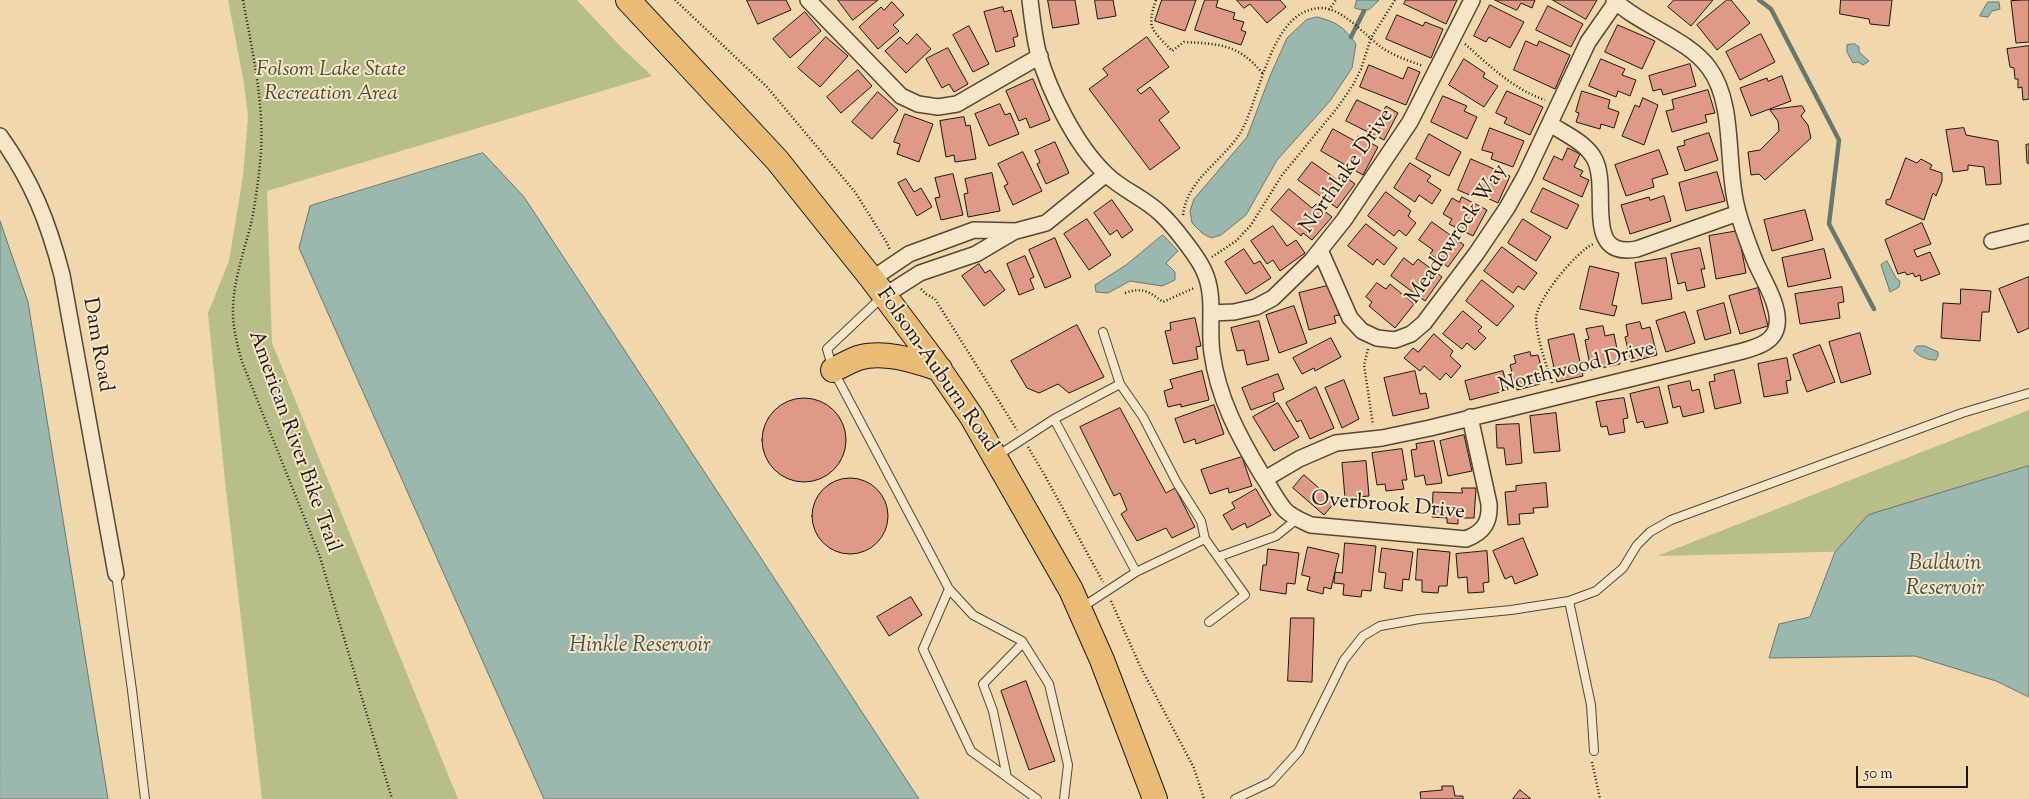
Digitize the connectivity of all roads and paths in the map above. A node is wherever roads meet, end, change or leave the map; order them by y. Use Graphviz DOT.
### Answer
graph roads {
  1 [pos="243,0"];
  2 [pos="628,0"];
  3 [pos="675,0"];
  4 [pos="808,0"];
  5 [pos="1030,0"];
  6 [pos="1156,0"];
  7 [pos="1336,0"];
  8 [pos="1395,0"];
  9 [pos="1472,0"];
  10 [pos="1615,1"];
  11 [pos="1329,10"];
  12 [pos="1454,35"];
  13 [pos="1371,38"];
  14 [pos="1040,56"];
  15 [pos="1436,70"];
  16 [pos="1263,74"];
  17 [pos="1559,105"];
  18 [pos="1550,124"];
  19 [pos="0,136"];
  20 [pos="1106,174"];
  21 [pos="1738,213"];
  22 [pos="1187,222"];
  23 [pos="1016,230"];
  24 [pos="2029,232"];
  25 [pos="1605,239"];
  26 [pos="1992,241"];
  27 [pos="888,244"];
  28 [pos="1208,249"];
  29 [pos="1320,250"];
  30 [pos="1215,255"];
  31 [pos="1201,264"];
  32 [pos="1208,281"];
  33 [pos="878,287"];
  34 [pos="1125,293"];
  35 [pos="935,299"];
  36 [pos="1211,313"];
  37 [pos="1103,332"];
  38 [pos="1372,336"];
  39 [pos="940,369"];
  40 [pos="833,370"];
  41 [pos="1120,384"];
  42 [pos="2029,393"];
  43 [pos="1556,396"];
  44 [pos="1470,418"];
  45 [pos="1054,419"];
  46 [pos="1022,439"];
  47 [pos="1375,439"];
  48 [pos="995,457"];
  49 [pos="1265,479"];
  50 [pos="1298,519"];
  51 [pos="1205,539"];
  52 [pos="1218,557"];
  53 [pos="1136,572"];
  54 [pos="116,574"];
  55 [pos="949,589"];
  56 [pos="1107,591"];
  57 [pos="1569,600"];
  58 [pos="1080,609"];
  59 [pos="1209,622"];
  60 [pos="1023,643"];
  61 [pos="1594,751"];
  62 [pos="1007,777"];
  63 [pos="145,799"];
  64 [pos="392,799"];
  65 [pos="1036,799"];
  66 [pos="1064,799"];
  67 [pos="1155,799"];
  68 [pos="1204,799"];
  69 [pos="1235,799"];
  1 -- 64 [label="path, American River Bike Trail"];
  2 -- 33 [label="main road, Folsom-Auburn Road"];
  3 -- 27 [label="path"];
  4 -- 14 [label="street"];
  5 -- 14 [label="street, Overbrook Drive"];
  6 -- 16 [label="path"];
  7 -- 11 [label="path"];
  8 -- 13 [label="path"];
  9 -- 12 [label="street, Northlake Drive"];
  10 -- 17 [label="street, Meadowrock Way"];
  10 -- 21 [label="street, Northwood Drive"];
  11 -- 13 [label="path"];
  11 -- 16 [label="path"];
  12 -- 15 [label="street, Northlake Drive"];
  12 -- 17 [label="path"];
  13 -- 15 [label="path"];
  13 -- 30 [label="path"];
  14 -- 20 [label="street, Overbrook Drive"];
  15 -- 29 [label="street, Northlake Drive"];
  16 -- 22 [label="path"];
  17 -- 18 [label="street, Meadowrock Way"];
  18 -- 25 [label="street"];
  18 -- 38 [label="street, Meadowrock Way"];
  19 -- 54 [label="street, Dam Road"];
  20 -- 23 [label="street"];
  20 -- 31 [label="street, Overbrook Drive"];
  21 -- 25 [label="street"];
  21 -- 43 [label="street, Northwood Drive"];
  23 -- 33 [label="street"];
  23 -- 33 [label="street"];
  24 -- 26 [label="street"];
  25 -- 43 [label="path"];
  28 -- 30 [label="path"];
  29 -- 36 [label="street, Northlake Drive"];
  29 -- 38 [label="street, Meadowrock Way"];
  30 -- 31 [label="path"];
  31 -- 32 [label="street, Overbrook Drive"];
  32 -- 34 [label="path"];
  32 -- 36 [label="street, Overbrook Drive"];
  33 -- 39 [label="main road, Folsom-Auburn Road"];
  33 -- 40 [label="lane"];
  35 -- 46 [label="path"];
  36 -- 49 [label="street, Overbrook Drive"];
  37 -- 41 [label="lane"];
  38 -- 47 [label="path"];
  39 -- 40 [label="main road"];
  39 -- 48 [label="main road, Folsom-Auburn Road"];
  40 -- 55 [label="lane"];
  41 -- 45 [label="lane"];
  41 -- 51 [label="lane"];
  42 -- 57 [label="lane"];
  43 -- 44 [label="street, Northwood Drive"];
  44 -- 47 [label="street, Northwood Drive"];
  44 -- 50 [label="street, Overbrook Drive"];
  45 -- 46 [label="lane"];
  45 -- 53 [label="lane"];
  46 -- 48 [label="lane"];
  46 -- 56 [label="path"];
  47 -- 49 [label="street, Northwood Drive"];
  48 -- 58 [label="main road, Folsom-Auburn Road"];
  49 -- 50 [label="street, Overbrook Drive"];
  50 -- 52 [label="lane"];
  51 -- 52 [label="lane"];
  51 -- 53 [label="lane"];
  52 -- 59 [label="lane"];
  53 -- 56 [label="lane"];
  54 -- 63 [label="lane"];
  55 -- 60 [label="lane"];
  55 -- 62 [label="lane"];
  56 -- 58 [label="lane"];
  56 -- 68 [label="path"];
  57 -- 61 [label="lane"];
  57 -- 69 [label="lane"];
  58 -- 67 [label="main road, Folsom-Auburn Road"];
  60 -- 62 [label="lane"];
  60 -- 66 [label="lane"];
  62 -- 65 [label="lane"];
}
